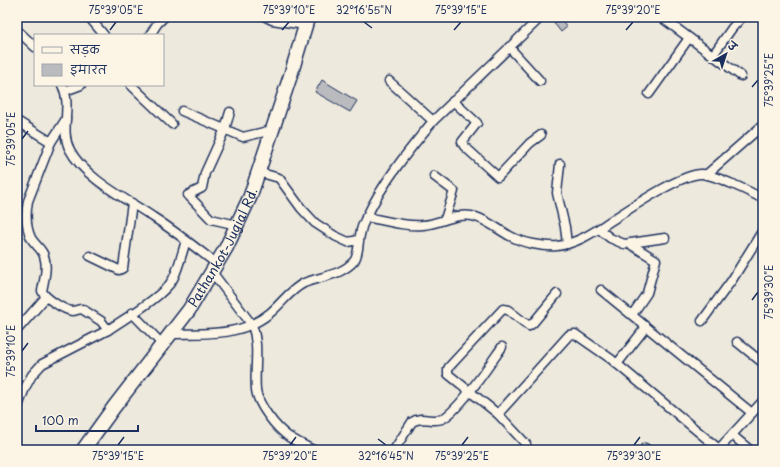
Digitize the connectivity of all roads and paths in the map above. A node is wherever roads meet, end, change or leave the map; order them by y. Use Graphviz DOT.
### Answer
graph roads {
  1 [pos="89,17"];
  2 [pos="164,17"];
  3 [pos="266,17"];
  4 [pos="541,17"];
  5 [pos="661,17"];
  6 [pos="742,17"];
  7 [pos="306,21"];
  8 [pos="17,30"];
  9 [pos="103,34"];
  10 [pos="151,34"];
  11 [pos="690,38"];
  12 [pos="34,46"];
  13 [pos="509,47"];
  14 [pos="713,55"];
  15 [pos="741,76"];
  16 [pos="389,81"];
  17 [pos="540,81"];
  18 [pos="75,86"];
  19 [pos="132,86"];
  20 [pos="63,88"];
  21 [pos="649,94"];
  22 [pos="453,101"];
  23 [pos="182,111"];
  24 [pos="230,112"];
  25 [pos="66,119"];
  26 [pos="433,120"];
  27 [pos="17,121"];
  28 [pos="172,124"];
  29 [pos="763,125"];
  30 [pos="225,129"];
  31 [pos="272,130"];
  32 [pos="541,135"];
  33 [pos="51,142"];
  34 [pos="560,164"];
  35 [pos="258,172"];
  36 [pos="706,175"];
  37 [pos="434,176"];
  38 [pos="763,199"];
  39 [pos="132,203"];
  40 [pos="366,217"];
  41 [pos="445,219"];
  42 [pos="237,225"];
  43 [pos="599,229"];
  44 [pos="763,230"];
  45 [pos="665,238"];
  46 [pos="359,240"];
  47 [pos="186,241"];
  48 [pos="567,244"];
  49 [pos="630,244"];
  50 [pos="90,256"];
  51 [pos="214,268"];
  52 [pos="601,290"];
  53 [pos="556,294"];
  54 [pos="46,298"];
  55 [pos="132,313"];
  56 [pos="632,315"];
  57 [pos="702,321"];
  58 [pos="252,325"];
  59 [pos="646,327"];
  60 [pos="17,330"];
  61 [pos="108,330"];
  62 [pos="172,334"];
  63 [pos="737,342"];
  64 [pos="164,345"];
  65 [pos="502,348"];
  66 [pos="763,362"];
  67 [pos="617,364"];
  68 [pos="470,391"];
  69 [pos="763,401"];
  70 [pos="17,409"];
  71 [pos="752,413"];
  72 [pos="498,414"];
  73 [pos="732,435"];
  74 [pos="526,444"];
  75 [pos="83,450"];
  76 [pos="314,450"];
  77 [pos="394,450"];
  78 [pos="719,450"];
  79 [pos="750,450"];
  1 -- 9 [label="street"];
  2 -- 10 [label="street"];
  3 -- 7 [label="street"];
  4 -- 13 [label="street"];
  5 -- 11 [label="street"];
  6 -- 14 [label="street"];
  7 -- 31 [label="main road, Pathankot-Jugial Rd."];
  8 -- 12 [label="street"];
  11 -- 14 [label="street"];
  11 -- 21 [label="street"];
  13 -- 17 [label="street"];
  13 -- 22 [label="street"];
  14 -- 15 [label="street"];
  16 -- 26 [label="street"];
  18 -- 20 [label="street"];
  19 -- 28 [label="street"];
  20 -- 25 [label="street"];
  22 -- 26 [label="street"];
  22 -- 32 [label="street"];
  23 -- 30 [label="street"];
  24 -- 30 [label="street"];
  25 -- 33 [label="street"];
  25 -- 39 [label="street"];
  26 -- 40 [label="street"];
  27 -- 33 [label="street"];
  29 -- 36 [label="street"];
  30 -- 31 [label="street"];
  30 -- 42 [label="street"];
  31 -- 35 [label="main road, Pathankot-Jugial Rd."];
  33 -- 54 [label="street"];
  34 -- 48 [label="street"];
  35 -- 42 [label="main road, Pathankot-Jugial Rd."];
  35 -- 46 [label="street"];
  36 -- 38 [label="street"];
  36 -- 43 [label="street"];
  37 -- 41 [label="street"];
  39 -- 47 [label="street"];
  39 -- 50 [label="street"];
  40 -- 41 [label="street"];
  40 -- 46 [label="street"];
  41 -- 48 [label="street"];
  42 -- 51 [label="main road, Pathankot-Jugial Rd."];
  43 -- 48 [label="street"];
  43 -- 49 [label="street"];
  44 -- 57 [label="street"];
  45 -- 49 [label="street"];
  46 -- 58 [label="street"];
  47 -- 51 [label="street"];
  47 -- 55 [label="street"];
  49 -- 56 [label="street"];
  51 -- 58 [label="street"];
  51 -- 62 [label="main road, Pathankot-Jugial Rd."];
  52 -- 56 [label="street"];
  53 -- 68 [label="street"];
  54 -- 60 [label="street"];
  54 -- 61 [label="street"];
  55 -- 61 [label="street"];
  55 -- 64 [label="street"];
  56 -- 59 [label="street"];
  58 -- 62 [label="street"];
  58 -- 76 [label="street"];
  59 -- 67 [label="street"];
  59 -- 71 [label="street"];
  61 -- 70 [label="street"];
  62 -- 64 [label="main road, Pathankot-Jugial Rd."];
  63 -- 66 [label="street"];
  64 -- 75 [label="main road, Pathankot-Jugial Rd."];
  65 -- 68 [label="street"];
  67 -- 72 [label="street"];
  67 -- 78 [label="street"];
  68 -- 72 [label="street"];
  68 -- 77 [label="street"];
  69 -- 71 [label="street"];
  71 -- 73 [label="street"];
  72 -- 74 [label="street"];
  73 -- 78 [label="street"];
  73 -- 79 [label="street"];
}
